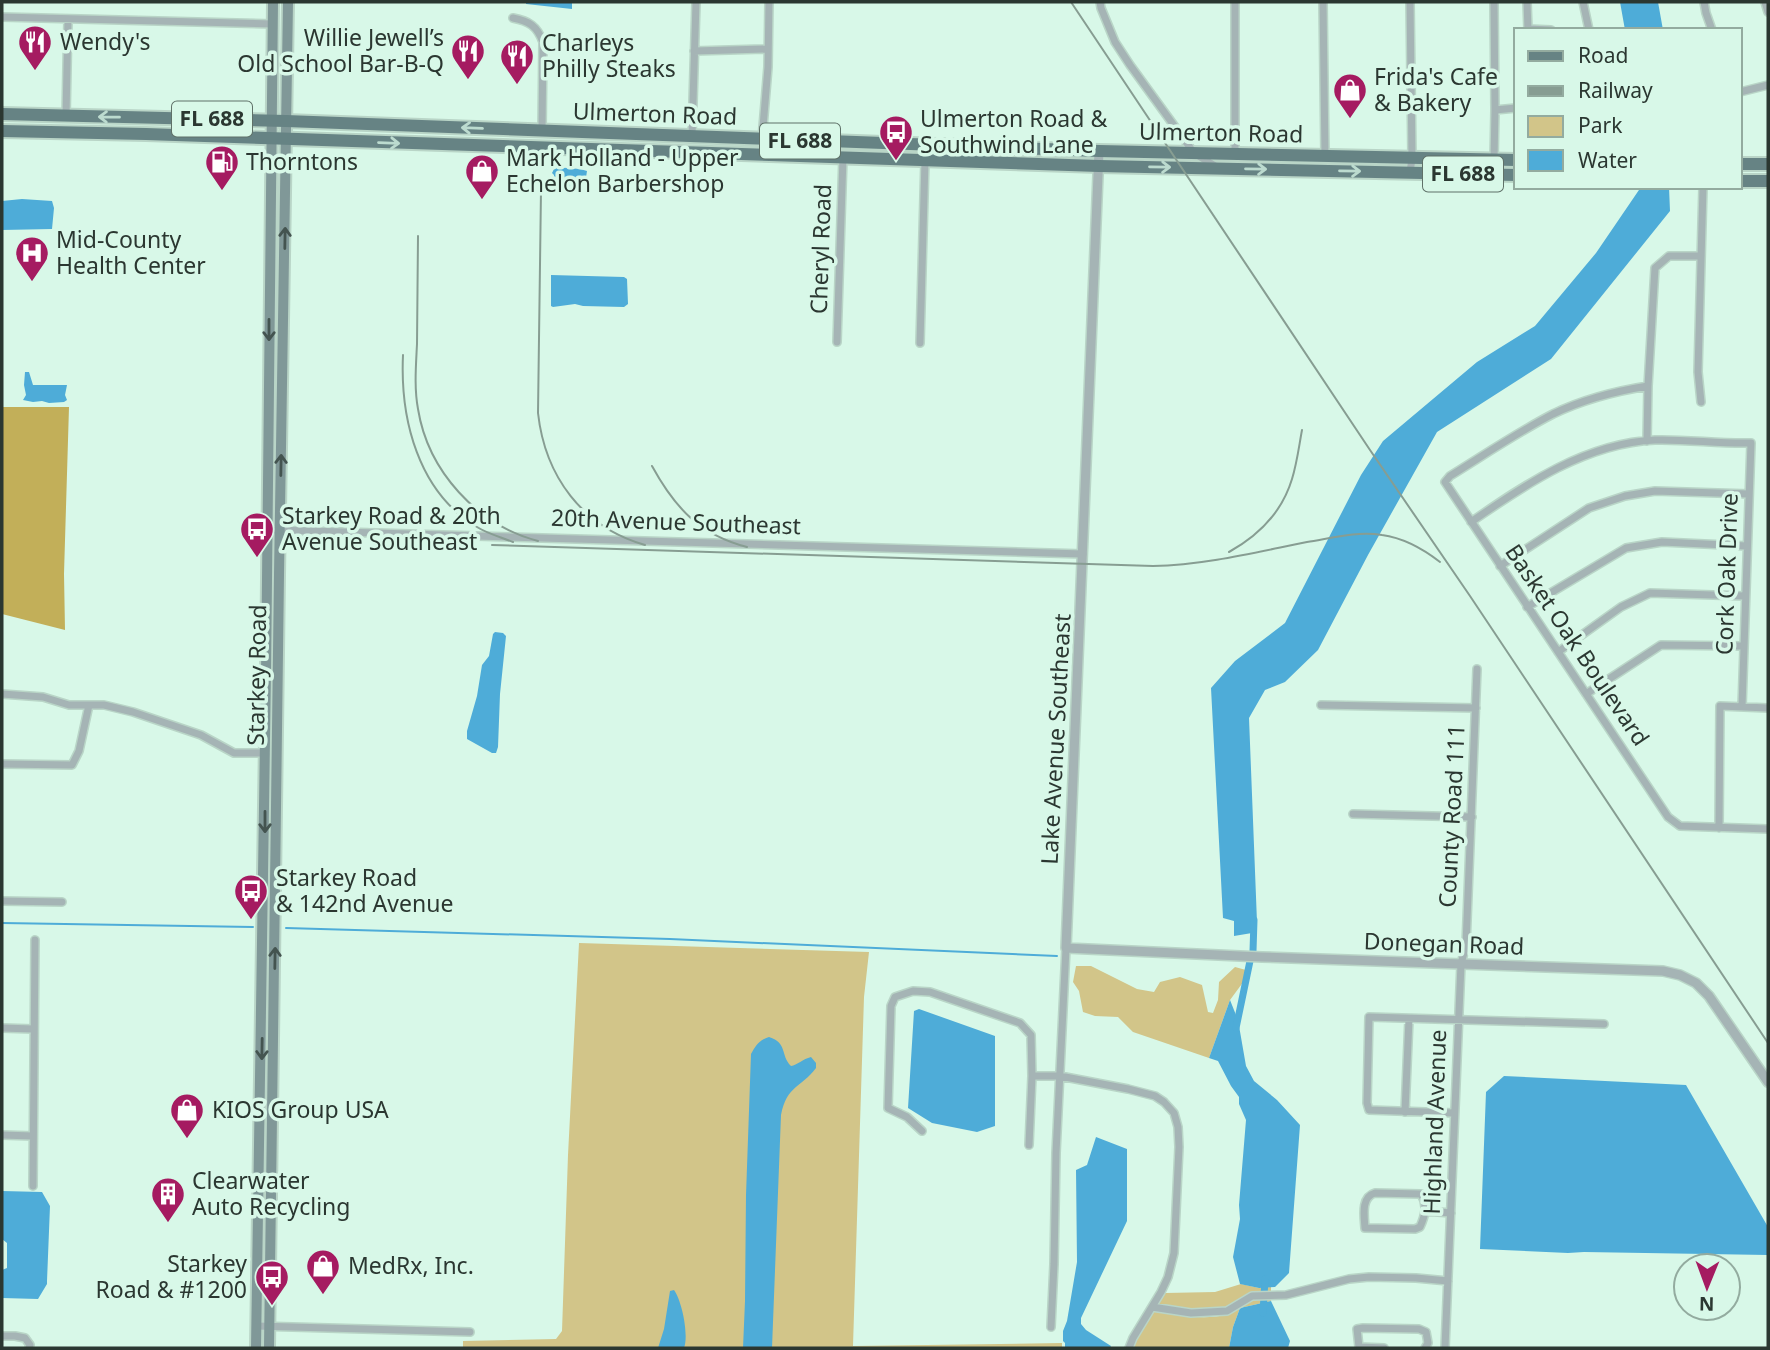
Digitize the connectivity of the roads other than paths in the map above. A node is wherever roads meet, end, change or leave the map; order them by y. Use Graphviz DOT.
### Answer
graph roads {
  1 [pos="273,2"];
  2 [pos="288,2"];
  3 [pos="696,2"];
  4 [pos="769,2"];
  5 [pos="1100,2"];
  6 [pos="1235,2"];
  7 [pos="1323,2"];
  8 [pos="1410,2"];
  9 [pos="1494,2"];
  10 [pos="1527,2"];
  11 [pos="1583,2"];
  12 [pos="1704,2"];
  13 [pos="1765,2"];
  14 [pos="1768,12"];
  15 [pos="2,17"];
  16 [pos="513,18"];
  17 [pos="68,19"];
  18 [pos="273,24"];
  19 [pos="1528,28"];
  20 [pos="1588,28"];
  21 [pos="1711,28"];
  22 [pos="767,49"];
  23 [pos="694,51"];
  24 [pos="1768,85"];
  25 [pos="1742,92"];
  26 [pos="1514,108"];
  27 [pos="1495,110"];
  28 [pos="2,114"];
  29 [pos="66,116"];
  30 [pos="272,121"];
  31 [pos="286,121"];
  32 [pos="542,130"];
  33 [pos="2,131"];
  34 [pos="637,134"];
  35 [pos="692,137"];
  36 [pos="272,139"];
  37 [pos="286,139"];
  38 [pos="762,139"];
  39 [pos="498,146"];
  40 [pos="957,147"];
  41 [pos="544,148"];
  42 [pos="1100,151"];
  43 [pos="667,152"];
  44 [pos="1194,153"];
  45 [pos="1235,154"];
  46 [pos="1325,156"];
  47 [pos="843,158"];
  48 [pos="1412,158"];
  49 [pos="925,160"];
  50 [pos="1494,160"];
  51 [pos="1514,160"];
  52 [pos="1742,164"];
  53 [pos="1768,164"];
  54 [pos="1099,166"];
  55 [pos="1222,169"];
  56 [pos="1410,173"];
  57 [pos="1514,175"];
  58 [pos="1742,181"];
  59 [pos="1768,181"];
  60 [pos="1703,189"];
  61 [pos="1701,257"];
  62 [pos="837,342"];
  63 [pos="920,343"];
  64 [pos="1648,386"];
  65 [pos="1701,402"];
  66 [pos="1647,441"];
  67 [pos="1749,494"];
  68 [pos="1471,522"];
  69 [pos="267,530"];
  70 [pos="280,530"];
  71 [pos="1747,546"];
  72 [pos="1083,554"];
  73 [pos="1500,566"];
  74 [pos="1745,596"];
  75 [pos="1527,607"];
  76 [pos="1744,646"];
  77 [pos="1558,652"];
  78 [pos="1477,669"];
  79 [pos="2,694"];
  80 [pos="1586,694"];
  81 [pos="89,705"];
  82 [pos="1321,705"];
  83 [pos="1742,707"];
  84 [pos="1476,708"];
  85 [pos="1768,708"];
  86 [pos="265,753"];
  87 [pos="2,764"];
  88 [pos="1353,814"];
  89 [pos="1472,817"];
  90 [pos="1719,828"];
  91 [pos="1768,829"];
  92 [pos="2,901"];
  93 [pos="62,902"];
  94 [pos="35,940"];
  95 [pos="1066,948"];
  96 [pos="1461,964"];
  97 [pos="1409,1018"];
  98 [pos="1458,1019"];
  99 [pos="1604,1024"];
  100 [pos="2,1028"];
  101 [pos="33,1029"];
  102 [pos="1032,1076"];
  103 [pos="1060,1076"];
  104 [pos="1768,1083"];
  105 [pos="1405,1112"];
  106 [pos="1454,1114"];
  107 [pos="922,1131"];
  108 [pos="2,1135"];
  109 [pos="33,1136"];
  110 [pos="1029,1145"];
  111 [pos="33,1186"];
  112 [pos="1425,1211"];
  113 [pos="1451,1213"];
  114 [pos="1448,1282"];
  115 [pos="1152,1307"];
  116 [pos="257,1326"];
  117 [pos="270,1326"];
  118 [pos="1051,1327"];
  119 [pos="470,1332"];
  120 [pos="2,1336"];
  121 [pos="1426,1346"];
  122 [pos="1445,1346"];
  123 [pos="29,1348"];
  124 [pos="256,1348"];
  125 [pos="269,1348"];
  126 [pos="1129,1348"];
  127 [pos="1384,1348"];
  1 -- 18 [label="main road, Starkey Road"];
  2 -- 31 [label="main road, Starkey Road"];
  3 -- 23 [label="street"];
  4 -- 22 [label="street"];
  5 -- 44 [label="street"];
  6 -- 45 [label="street"];
  7 -- 46 [label="street"];
  8 -- 48 [label="street"];
  9 -- 27 [label="street"];
  10 -- 19 [label="street"];
  11 -- 20 [label="street"];
  12 -- 21 [label="street"];
  13 -- 14 [label="street"];
  15 -- 17 [label="street"];
  16 -- 32 [label="street"];
  17 -- 18 [label="street"];
  17 -- 29 [label="street"];
  18 -- 30 [label="main road, Starkey Road"];
  22 -- 23 [label="street"];
  22 -- 38 [label="street"];
  23 -- 35 [label="street"];
  24 -- 25 [label="street"];
  26 -- 27 [label="street"];
  27 -- 50 [label="street"];
  28 -- 29 [label="main road, Ulmerton Road / FL 688"];
  30 -- 29 [label="main road, Ulmerton Road / FL 688, one-way"];
  30 -- 31 [label="main road, Ulmerton Road / FL 688"];
  30 -- 36 [label="main road, Starkey Road"];
  32 -- 31 [label="main road, Ulmerton Road / FL 688, one-way"];
  31 -- 37 [label="main road, Starkey Road"];
  32 -- 34 [label="main road, Ulmerton Road / FL 688"];
  32 -- 39 [label="main road"];
  33 -- 36 [label="main road, Ulmerton Road / FL 688"];
  34 -- 35 [label="main road, Ulmerton Road / FL 688"];
  34 -- 41 [label="main road"];
  35 -- 38 [label="main road, Ulmerton Road / FL 688"];
  36 -- 37 [label="main road, Ulmerton Road / FL 688"];
  36 -- 69 [label="main road, Starkey Road, one-way"];
  37 -- 39 [label="main road, Ulmerton Road / FL 688, one-way"];
  70 -- 37 [label="main road, Starkey Road, one-way"];
  38 -- 40 [label="main road, Ulmerton Road / FL 688"];
  38 -- 43 [label="main road"];
  39 -- 41 [label="main road, Ulmerton Road / FL 688"];
  40 -- 42 [label="main road, Ulmerton Road / FL 688"];
  40 -- 47 [label="main road"];
  41 -- 43 [label="main road, Ulmerton Road / FL 688"];
  42 -- 44 [label="main road, Ulmerton Road / FL 688"];
  42 -- 54 [label="street, Lake Avenue Southeast"];
  43 -- 47 [label="main road, Ulmerton Road / FL 688"];
  44 -- 45 [label="main road, Ulmerton Road / FL 688"];
  44 -- 55 [label="street"];
  45 -- 46 [label="main road, Ulmerton Road / FL 688"];
  46 -- 48 [label="main road, Ulmerton Road / FL 688"];
  47 -- 49 [label="main road, Ulmerton Road / FL 688"];
  47 -- 62 [label="street, Cheryl Road"];
  48 -- 50 [label="main road, Ulmerton Road / FL 688"];
  48 -- 56 [label="street"];
  49 -- 54 [label="main road, Ulmerton Road / FL 688"];
  49 -- 63 [label="street"];
  50 -- 51 [label="main road, Ulmerton Road / FL 688"];
  52 -- 53 [label="main road"];
  54 -- 55 [label="main road, Ulmerton Road / FL 688, one-way"];
  54 -- 72 [label="street, Lake Avenue Southeast"];
  55 -- 56 [label="main road, Ulmerton Road / FL 688, one-way"];
  56 -- 57 [label="main road, Ulmerton Road / FL 688"];
  58 -- 59 [label="main road"];
  60 -- 61 [label="street"];
  61 -- 64 [label="street"];
  61 -- 65 [label="street"];
  64 -- 66 [label="street"];
  64 -- 68 [label="street, Basket Oak Boulevard"];
  66 -- 67 [label="street, Cork Oak Drive"];
  66 -- 68 [label="street"];
  67 -- 71 [label="street, Cork Oak Drive"];
  67 -- 73 [label="street"];
  68 -- 73 [label="street, Basket Oak Boulevard"];
  69 -- 70 [label="street, 20th Avenue Southeast"];
  69 -- 86 [label="main road, Starkey Road"];
  70 -- 72 [label="street, 20th Avenue Southeast"];
  117 -- 70 [label="main road, Starkey Road, one-way"];
  71 -- 74 [label="street, Cork Oak Drive"];
  71 -- 75 [label="street"];
  72 -- 95 [label="street, Lake Avenue Southeast"];
  73 -- 75 [label="street, Basket Oak Boulevard"];
  74 -- 76 [label="street, Cork Oak Drive"];
  74 -- 77 [label="street"];
  75 -- 77 [label="street, Basket Oak Boulevard"];
  76 -- 80 [label="street"];
  76 -- 83 [label="street, Cork Oak Drive"];
  77 -- 80 [label="street, Basket Oak Boulevard"];
  78 -- 84 [label="street, County Road 111"];
  79 -- 81 [label="street"];
  80 -- 90 [label="street, Basket Oak Boulevard"];
  81 -- 86 [label="street"];
  81 -- 87 [label="street"];
  82 -- 84 [label="street"];
  83 -- 85 [label="street"];
  83 -- 90 [label="street"];
  84 -- 89 [label="street, County Road 111"];
  86 -- 116 [label="main road, Starkey Road, one-way"];
  88 -- 89 [label="street"];
  89 -- 96 [label="street, County Road 111"];
  90 -- 91 [label="street"];
  92 -- 93 [label="street"];
  94 -- 101 [label="street"];
  95 -- 96 [label="street, Donegan Road"];
  95 -- 103 [label="street, Lake Avenue Southeast"];
  96 -- 98 [label="street, Highland Avenue"];
  96 -- 104 [label="street, Donegan Road"];
  97 -- 98 [label="street"];
  97 -- 105 [label="street"];
  97 -- 105 [label="street"];
  98 -- 99 [label="street"];
  98 -- 106 [label="street, Highland Avenue"];
  100 -- 101 [label="street"];
  101 -- 109 [label="street"];
  102 -- 103 [label="street"];
  102 -- 107 [label="street"];
  102 -- 110 [label="street"];
  103 -- 115 [label="street"];
  103 -- 118 [label="street, Lake Avenue Southeast"];
  105 -- 106 [label="street"];
  106 -- 113 [label="street, Highland Avenue"];
  108 -- 109 [label="street"];
  109 -- 111 [label="street"];
  112 -- 112 [label="street"];
  112 -- 113 [label="street"];
  113 -- 114 [label="street, Highland Avenue"];
  114 -- 115 [label="street"];
  114 -- 122 [label="street, Highland Avenue"];
  115 -- 126 [label="street"];
  116 -- 117 [label="street"];
  116 -- 124 [label="main road, Starkey Road"];
  117 -- 119 [label="street"];
  117 -- 125 [label="main road, Starkey Road"];
  120 -- 123 [label="street"];
  121 -- 122 [label="street"];
  121 -- 127 [label="street"];
}
